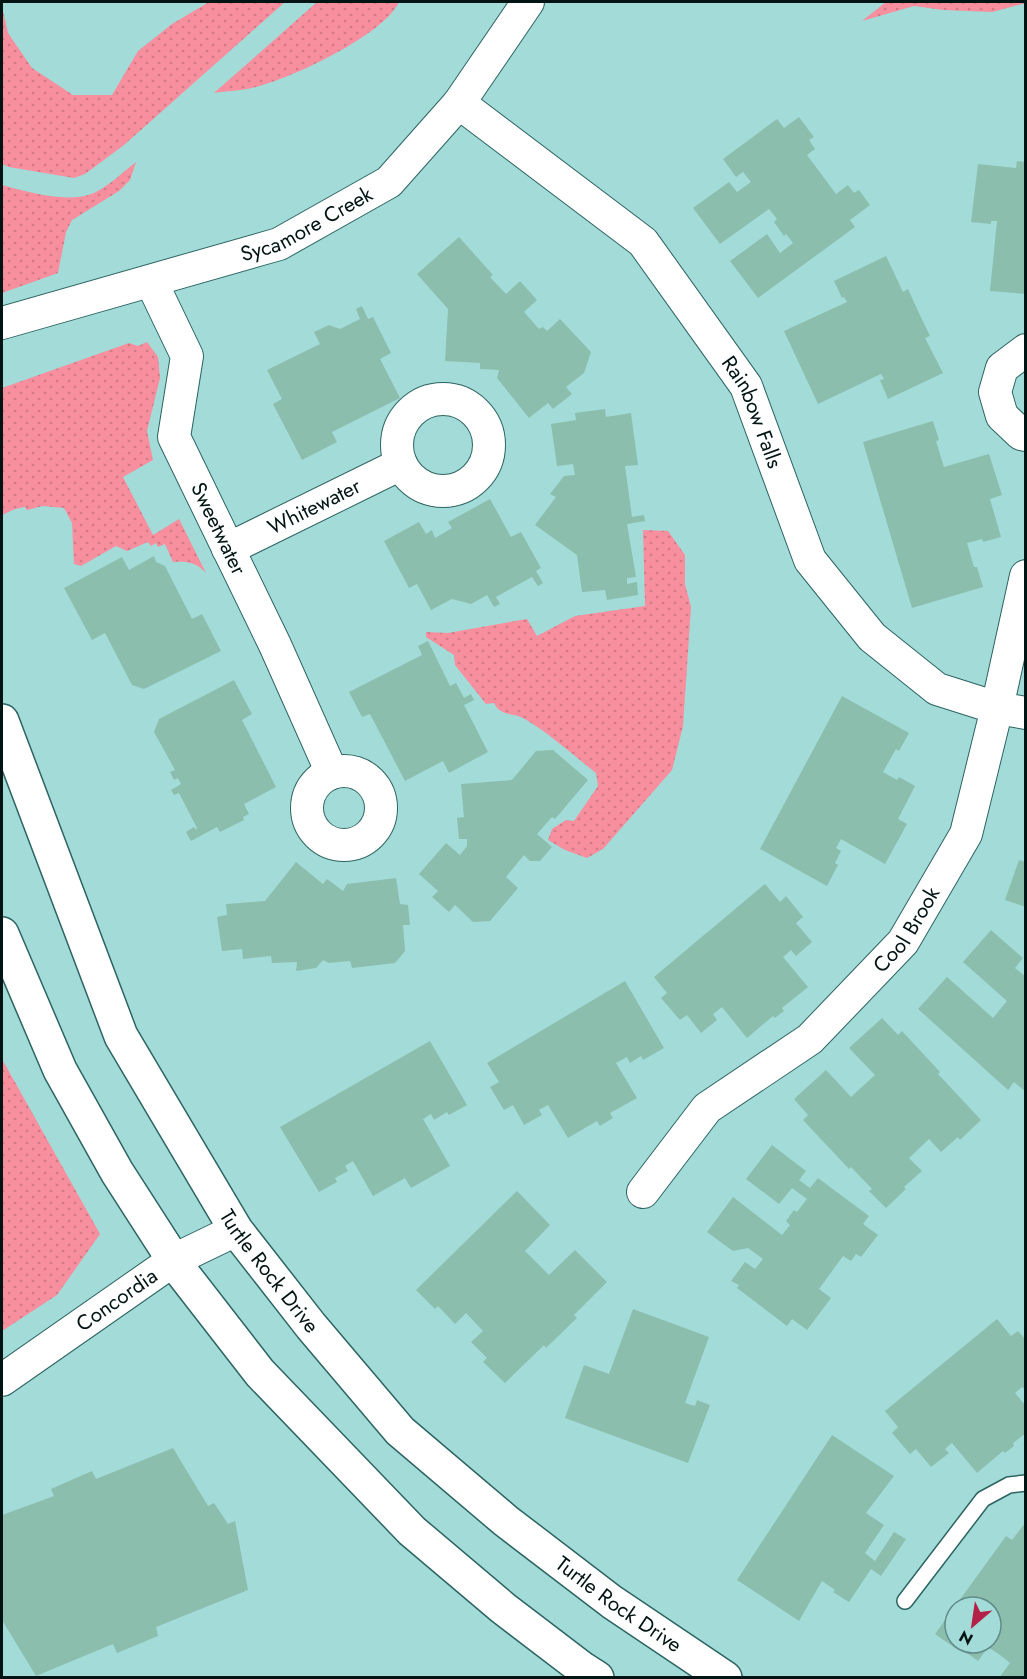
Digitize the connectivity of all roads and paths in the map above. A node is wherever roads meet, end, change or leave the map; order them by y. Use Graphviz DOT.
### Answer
graph roads {
  1 [pos="528,2"];
  2 [pos="459,103"];
  3 [pos="151,281"];
  4 [pos="2,323"];
  5 [pos="1026,351"];
  6 [pos="1026,435"];
  7 [pos="401,464"];
  8 [pos="228,549"];
  9 [pos="1026,576"];
  10 [pos="1011,711"];
  11 [pos="2,721"];
  12 [pos="332,773"];
  13 [pos="2,934"];
  14 [pos="643,1192"];
  15 [pos="236,1230"];
  16 [pos="174,1260"];
  17 [pos="2,1380"];
  18 [pos="1026,1483"];
  19 [pos="905,1602"];
  20 [pos="597,1677"];
  21 [pos="725,1677"];
  1 -- 2 [label="street, Sycamore Creek"];
  2 -- 3 [label="street, Sycamore Creek"];
  2 -- 10 [label="street, Rainbow Falls"];
  3 -- 4 [label="street, Sycamore Creek"];
  3 -- 8 [label="street, Sweetwater"];
  5 -- 6 [label="street"];
  7 -- 8 [label="street, Whitewater"];
  8 -- 12 [label="street, Sweetwater"];
  9 -- 10 [label="street, Cool Brook"];
  10 -- 14 [label="street, Cool Brook"];
  11 -- 15 [label="street, Turtle Rock Drive"];
  13 -- 16 [label="street"];
  15 -- 16 [label="street, Concordia"];
  15 -- 21 [label="street, Turtle Rock Drive"];
  16 -- 17 [label="street, Concordia"];
  16 -- 20 [label="street"];
  18 -- 19 [label="lane"];
}
